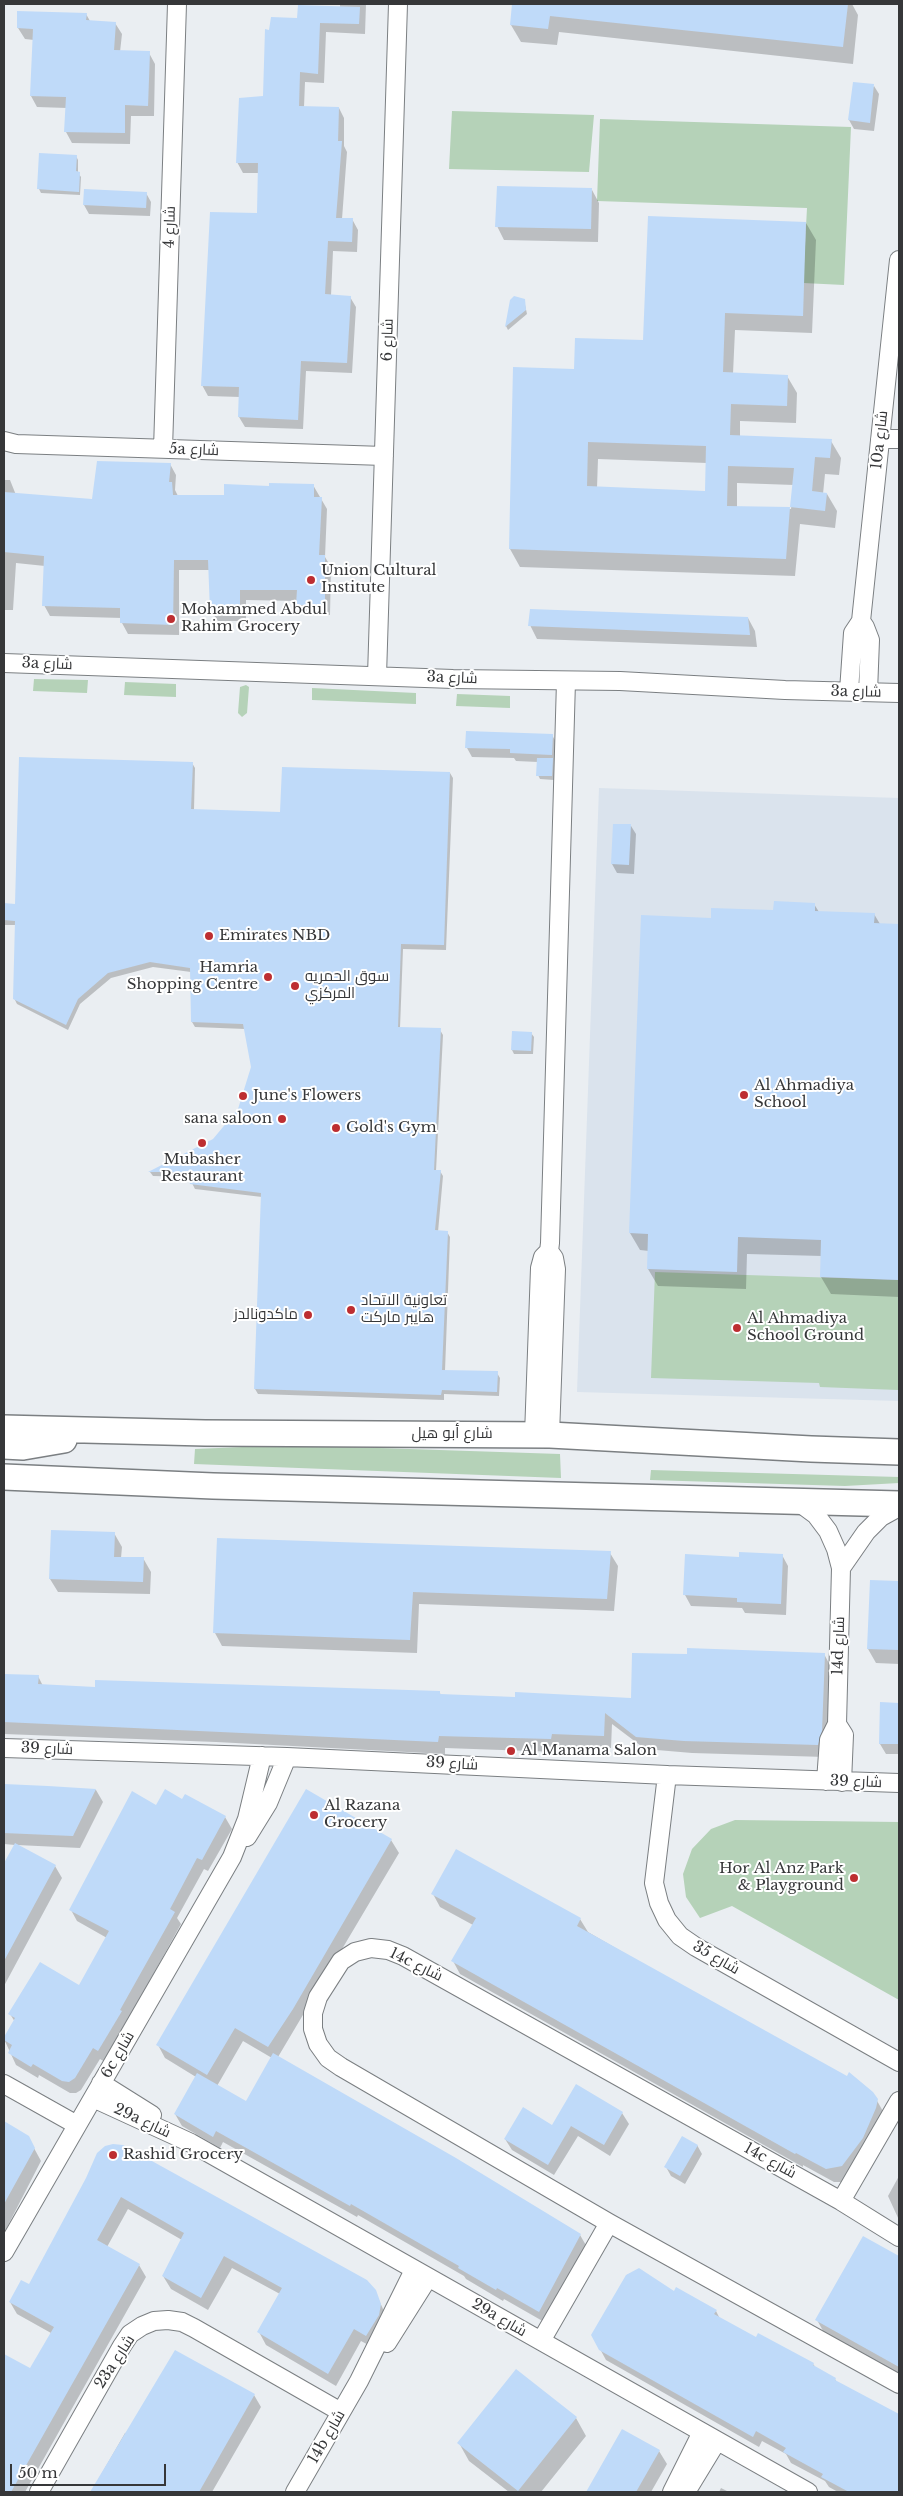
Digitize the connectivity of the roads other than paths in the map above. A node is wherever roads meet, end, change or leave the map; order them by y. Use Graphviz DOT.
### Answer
graph roads {
  1 [pos="177,4"];
  2 [pos="398,4"];
  3 [pos="899,260"];
  4 [pos="880,438"];
  5 [pos="899,439"];
  6 [pos="4,441"];
  7 [pos="163,450"];
  8 [pos="384,456"];
  9 [pos="861,621"];
  10 [pos="4,663"];
  11 [pos="377,676"];
  12 [pos="566,681"];
  13 [pos="849,691"];
  14 [pos="868,692"];
  15 [pos="899,692"];
  16 [pos="4,1428"];
  17 [pos="98,1430"];
  18 [pos="542,1435"];
  19 [pos="4,1446"];
  20 [pos="899,1452"];
  21 [pos="4,1477"];
  22 [pos="797,1501"];
  23 [pos="899,1505"];
  24 [pos="841,1568"];
  25 [pos="4,1748"];
  26 [pos="262,1756"];
  27 [pos="287,1757"];
  28 [pos="667,1775"];
  29 [pos="834,1781"];
  30 [pos="899,1784"];
  31 [pos="232,1857"];
  32 [pos="899,2062"];
  33 [pos="4,2084"];
  34 [pos="97,2091"];
  35 [pos="899,2102"];
  36 [pos="77,2125"];
  37 [pos="841,2201"];
  38 [pos="609,2224"];
  39 [pos="899,2237"];
  40 [pos="4,2252"];
  41 [pos="421,2274"];
  42 [pos="541,2341"];
  43 [pos="899,2384"];
  44 [pos="341,2412"];
  45 [pos="709,2437"];
  46 [pos="39,2492"];
  47 [pos="295,2492"];
  48 [pos="672,2492"];
  49 [pos="686,2492"];
  50 [pos="808,2492"];
  1 -- 7 [label="street, شارع 4"];
  2 -- 8 [label="street, شارع 6"];
  3 -- 4 [label="street, 10a شارع"];
  4 -- 5 [label="street"];
  4 -- 9 [label="street, 10a شارع"];
  6 -- 7 [label="street, 5a شارع"];
  7 -- 8 [label="street, 5a شارع"];
  8 -- 11 [label="street, شارع 6"];
  9 -- 13 [label="street, 10a شارع"];
  9 -- 14 [label="street, 10a شارع"];
  10 -- 11 [label="street, 3a شارع"];
  11 -- 12 [label="street, 3a شارع"];
  12 -- 13 [label="street, 3a شارع"];
  12 -- 18 [label="street"];
  13 -- 14 [label="street, 3a شارع"];
  14 -- 15 [label="street, 3a شارع"];
  16 -- 17 [label="main road, شارع أبو هيل"];
  17 -- 18 [label="main road, شارع أبو هيل"];
  17 -- 19 [label="main road"];
  18 -- 20 [label="main road, شارع أبو هيل"];
  21 -- 22 [label="main road"];
  22 -- 23 [label="main road"];
  22 -- 24 [label="street, 14d شارع"];
  23 -- 24 [label="street"];
  24 -- 29 [label="street, 14d شارع"];
  25 -- 26 [label="street, شارع 39"];
  26 -- 27 [label="street, شارع 39"];
  26 -- 31 [label="street, 6c شارع"];
  27 -- 28 [label="street, شارع 39"];
  27 -- 31 [label="street, 6c شارع"];
  28 -- 29 [label="street, شارع 39"];
  28 -- 32 [label="street, شارع 35"];
  29 -- 30 [label="street, شارع 39"];
  31 -- 34 [label="street, 6c شارع"];
  33 -- 36 [label="street"];
  34 -- 36 [label="street, 6c شارع"];
  34 -- 41 [label="street, 29a شارع"];
  35 -- 37 [label="street"];
  36 -- 40 [label="street, 6c شارع"];
  37 -- 38 [label="street, 14c شارع"];
  37 -- 39 [label="street, 14c شارع"];
  38 -- 42 [label="street"];
  38 -- 43 [label="street, 14c شارع"];
  41 -- 42 [label="street, 29a شارع"];
  41 -- 44 [label="street, 14b شارع"];
  42 -- 45 [label="street, 29a شارع"];
  44 -- 46 [label="street, 23a شارع"];
  44 -- 47 [label="street, 14b شارع"];
  45 -- 48 [label="street"];
  45 -- 49 [label="street"];
  45 -- 50 [label="street, 29a شارع"];
}
